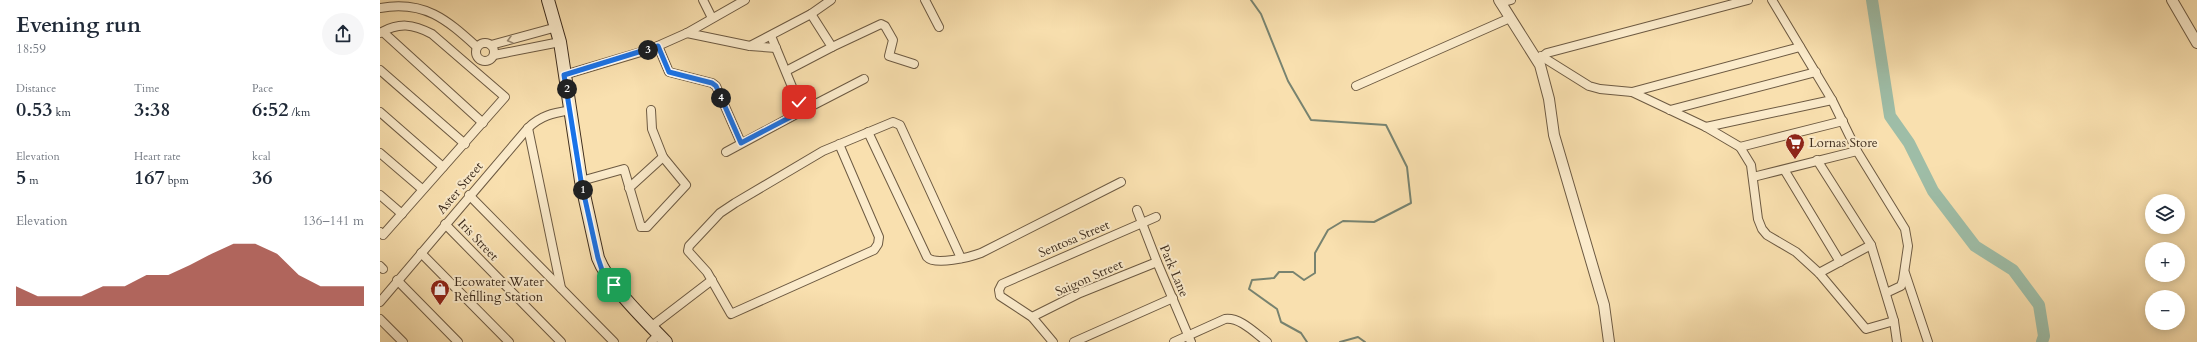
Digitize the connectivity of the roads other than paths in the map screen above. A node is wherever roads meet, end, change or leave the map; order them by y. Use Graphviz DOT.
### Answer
graph roads {
  1 [pos="548,0"];
  2 [pos="703,0"];
  3 [pos="745,0"];
  4 [pos="831,0"];
  5 [pos="925,0"];
  6 [pos="1511,0"];
  7 [pos="1748,0"];
  8 [pos="1772,0"];
  9 [pos="2172,0"];
  10 [pos="1500,1"];
  11 [pos="380,8"];
  12 [pos="811,14"];
  13 [pos="712,18"];
  14 [pos="1510,18"];
  15 [pos="557,27"];
  16 [pos="939,27"];
  17 [pos="381,32"];
  18 [pos="687,33"];
  19 [pos="524,36"];
  20 [pos="771,36"];
  21 [pos="560,42"];
  22 [pos="2197,43"];
  23 [pos="491,45"];
  24 [pos="658,46"];
  25 [pos="750,46"];
  26 [pos="832,47"];
  27 [pos="1800,47"];
  28 [pos="477,48"];
  29 [pos="776,48"];
  30 [pos="527,49"];
  31 [pos="494,55"];
  32 [pos="1539,58"];
  33 [pos="914,64"];
  34 [pos="380,70"];
  35 [pos="786,71"];
  36 [pos="1816,72"];
  37 [pos="564,75"];
  38 [pos="864,79"];
  39 [pos="1356,86"];
  40 [pos="1632,92"];
  41 [pos="1832,100"];
  42 [pos="571,110"];
  43 [pos="651,110"];
  44 [pos="1670,110"];
  45 [pos="802,111"];
  46 [pos="380,112"];
  47 [pos="1843,121"];
  48 [pos="484,123"];
  49 [pos="1706,127"];
  50 [pos="528,128"];
  51 [pos="868,132"];
  52 [pos="741,143"];
  53 [pos="465,144"];
  54 [pos="840,144"];
  55 [pos="1740,147"];
  56 [pos="1857,151"];
  57 [pos="726,152"];
  58 [pos="380,153"];
  59 [pos="663,157"];
  60 [pos="1817,160"];
  61 [pos="443,167"];
  62 [pos="1785,171"];
  63 [pos="1753,177"];
  64 [pos="581,181"];
  65 [pos="1121,182"];
  66 [pos="629,188"];
  67 [pos="422,190"];
  68 [pos="380,195"];
  69 [pos="469,195"];
  70 [pos="1137,210"];
  71 [pos="402,214"];
  72 [pos="1156,217"];
  73 [pos="1141,223"];
  74 [pos="445,224"];
  75 [pos="380,232"];
  76 [pos="1871,245"];
  77 [pos="421,253"];
  78 [pos="961,258"];
  79 [pos="1157,262"];
  80 [pos="1840,262"];
  81 [pos="1905,272"];
  82 [pos="1819,273"];
  83 [pos="397,280"];
  84 [pos="712,280"];
  85 [pos="561,288"];
  86 [pos="1886,293"];
  87 [pos="1173,298"];
  88 [pos="380,302"];
  89 [pos="1032,317"];
  90 [pos="380,320"];
  91 [pos="1894,321"];
  92 [pos="657,336"];
  93 [pos="1190,339"];
  94 [pos="403,342"];
  95 [pos="458,342"];
  96 [pos="508,342"];
  97 [pos="561,342"];
  98 [pos="614,342"];
  99 [pos="1053,342"];
  100 [pos="1074,342"];
  101 [pos="1174,342"];
  102 [pos="1267,342"];
  103 [pos="1609,342"];
  104 [pos="1897,342"];
  105 [pos="1928,342"];
  1 -- 15 [label="main road"];
  2 -- 13 [label="street"];
  3 -- 13 [label="street"];
  4 -- 12 [label="street"];
  5 -- 16 [label="street"];
  6 -- 10 [label="street"];
  7 -- 32 [label="street"];
  8 -- 27 [label="street"];
  9 -- 22 [label="street"];
  10 -- 14 [label="street"];
  11 -- 28 [label="street"];
  12 -- 20 [label="street"];
  12 -- 26 [label="street"];
  13 -- 18 [label="street"];
  14 -- 32 [label="street"];
  14 -- 39 [label="street"];
  15 -- 19 [label="street"];
  15 -- 21 [label="main road"];
  17 -- 48 [label="street"];
  17 -- 48 [label="street"];
  18 -- 24 [label="street"];
  18 -- 25 [label="street"];
  19 -- 23 [label="street, one-way"];
  19 -- 30 [label="street"];
  20 -- 25 [label="street"];
  20 -- 29 [label="street"];
  21 -- 30 [label="street"];
  21 -- 37 [label="main road"];
  23 -- 28 [label="street"];
  23 -- 31 [label="street"];
  24 -- 37 [label="street"];
  24 -- 52 [label="street"];
  25 -- 29 [label="street"];
  26 -- 33 [label="street"];
  26 -- 35 [label="street"];
  27 -- 36 [label="street"];
  27 -- 40 [label="street"];
  28 -- 31 [label="street"];
  29 -- 35 [label="street"];
  30 -- 31 [label="street"];
  32 -- 40 [label="street"];
  32 -- 103 [label="street"];
  34 -- 53 [label="street"];
  35 -- 45 [label="street"];
  36 -- 41 [label="street"];
  36 -- 44 [label="street"];
  37 -- 42 [label="main road"];
  38 -- 45 [label="street"];
  40 -- 44 [label="street"];
  41 -- 47 [label="street"];
  41 -- 49 [label="street"];
  42 -- 50 [label="street, Aster Street"];
  42 -- 64 [label="main road"];
  43 -- 59 [label="street"];
  44 -- 49 [label="street"];
  45 -- 52 [label="street"];
  46 -- 61 [label="street"];
  47 -- 55 [label="street"];
  47 -- 56 [label="street"];
  48 -- 53 [label="street"];
  49 -- 55 [label="street"];
  50 -- 69 [label="street, Aster Street"];
  50 -- 85 [label="street"];
  51 -- 54 [label="street"];
  51 -- 78 [label="street"];
  51 -- 78 [label="street"];
  52 -- 57 [label="street"];
  53 -- 61 [label="street"];
  54 -- 84 [label="street"];
  54 -- 84 [label="street"];
  55 -- 63 [label="street"];
  56 -- 60 [label="street"];
  56 -- 81 [label="street"];
  58 -- 67 [label="street"];
  59 -- 66 [label="street"];
  59 -- 66 [label="street"];
  60 -- 62 [label="street"];
  60 -- 76 [label="street"];
  61 -- 67 [label="street"];
  62 -- 63 [label="street"];
  62 -- 80 [label="street"];
  63 -- 82 [label="street"];
  64 -- 66 [label="street"];
  64 -- 92 [label="main road"];
  65 -- 78 [label="street"];
  67 -- 71 [label="street"];
  68 -- 71 [label="street"];
  69 -- 74 [label="street, Aster Street"];
  69 -- 85 [label="street"];
  70 -- 73 [label="street, Park Lane"];
  71 -- 75 [label="street"];
  72 -- 73 [label="street, Sentosa Street"];
  73 -- 79 [label="street, Park Lane"];
  73 -- 89 [label="street, Sentosa Street"];
  74 -- 77 [label="street, Aster Street"];
  74 -- 97 [label="street, Iris Street"];
  76 -- 80 [label="street"];
  76 -- 86 [label="street"];
  77 -- 83 [label="street, Aster Street"];
  77 -- 96 [label="street"];
  79 -- 87 [label="street, Park Lane"];
  79 -- 89 [label="street, Saigon Street"];
  80 -- 82 [label="street"];
  81 -- 86 [label="street"];
  81 -- 105 [label="street"];
  82 -- 91 [label="street"];
  83 -- 88 [label="street, Aster Street"];
  83 -- 95 [label="street"];
  84 -- 92 [label="street"];
  85 -- 98 [label="street"];
  86 -- 91 [label="street"];
  87 -- 93 [label="street, Park Lane"];
  87 -- 100 [label="street"];
  89 -- 99 [label="street"];
  90 -- 94 [label="street"];
  91 -- 104 [label="street"];
  93 -- 101 [label="street"];
  93 -- 102 [label="street"];
}
